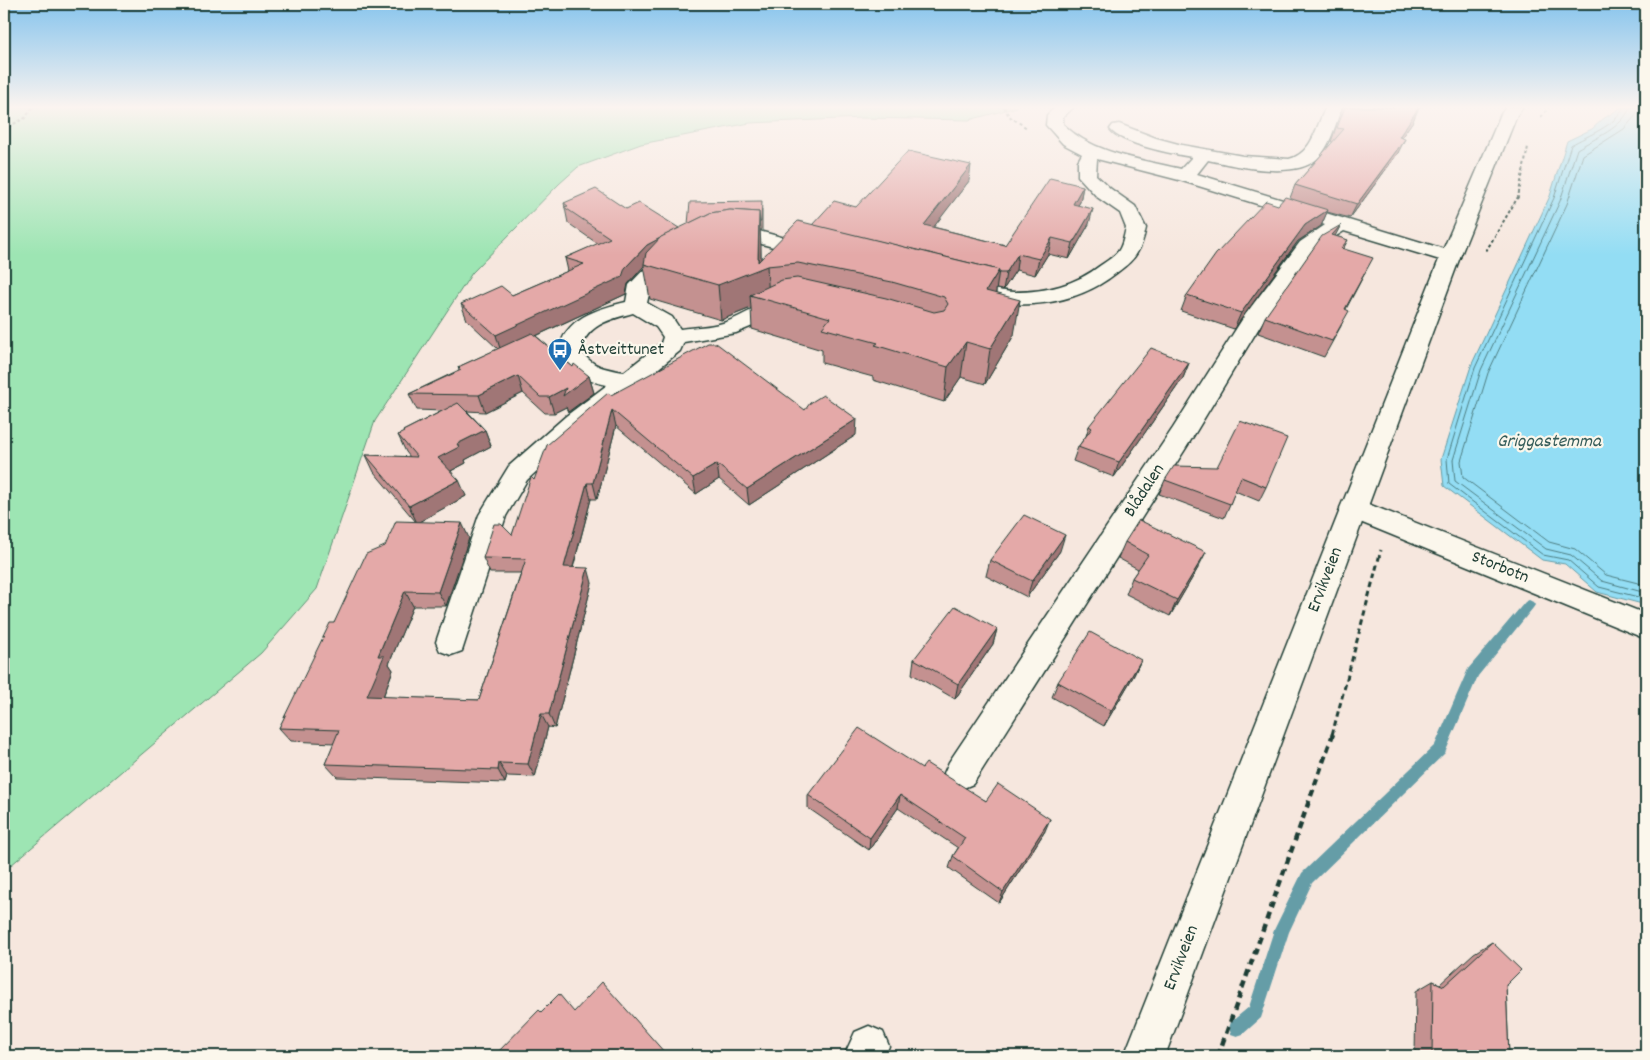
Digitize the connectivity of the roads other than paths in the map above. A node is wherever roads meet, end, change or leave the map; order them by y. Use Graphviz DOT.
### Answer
graph roads {
  1 [pos="1090,156"];
  2 [pos="1109,156"];
  3 [pos="1195,156"];
  4 [pos="1215,156"];
  5 [pos="1309,156"];
  6 [pos="1491,156"];
  7 [pos="1185,176"];
  8 [pos="1342,223"];
  9 [pos="834,257"];
  10 [pos="1450,257"];
  11 [pos="956,288"];
  12 [pos="636,306"];
  13 [pos="806,306"];
  14 [pos="674,337"];
  15 [pos="628,380"];
  16 [pos="1353,508"];
  17 [pos="1646,627"];
  18 [pos="451,642"];
  19 [pos="961,773"];
  20 [pos="1144,1056"];
  1 -- 11 [label="street"];
  2 -- 7 [label="street"];
  3 -- 7 [label="street"];
  4 -- 5 [label="street"];
  6 -- 10 [label="street, Ervikveien"];
  7 -- 8 [label="street"];
  8 -- 10 [label="street"];
  8 -- 19 [label="street, Blådalen"];
  9 -- 12 [label="street"];
  10 -- 16 [label="street, Ervikveien"];
  12 -- 14 [label="street"];
  12 -- 15 [label="street"];
  13 -- 14 [label="street"];
  14 -- 15 [label="street"];
  15 -- 18 [label="street"];
  16 -- 17 [label="street, Storbotn"];
  16 -- 20 [label="street, Ervikveien"];
}
